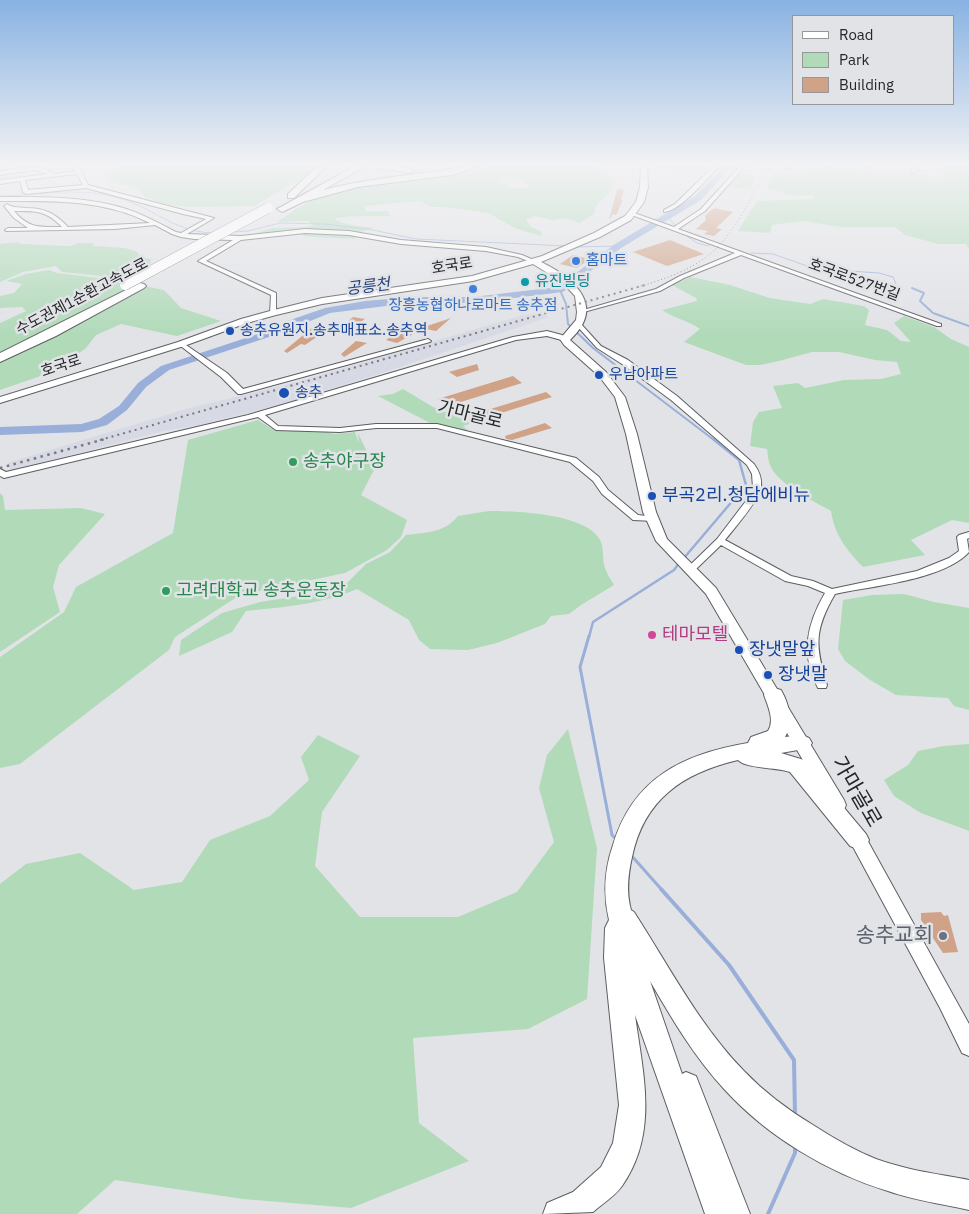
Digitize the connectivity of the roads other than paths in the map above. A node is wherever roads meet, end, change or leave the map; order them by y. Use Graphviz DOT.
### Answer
graph roads {
  1 [pos="23,222"];
  2 [pos="61,222"];
  3 [pos="150,222"];
  4 [pos="205,222"];
  5 [pos="242,222"];
  6 [pos="259,222"];
  7 [pos="621,222"];
  8 [pos="656,222"];
  9 [pos="686,222"];
  10 [pos="154,224"];
  11 [pos="66,228"];
  12 [pos="676,228"];
  13 [pos="34,229"];
  14 [pos="8,230"];
  15 [pos="186,232"];
  16 [pos="241,238"];
  17 [pos="741,252"];
  18 [pos="551,255"];
  19 [pos="533,262"];
  20 [pos="548,269"];
  21 [pos="582,312"];
  22 [pos="273,313"];
  23 [pos="579,324"];
  24 [pos="940,324"];
  25 [pos="566,338"];
  26 [pos="428,341"];
  27 [pos="181,344"];
  28 [pos="0,345"];
  29 [pos="0,358"];
  30 [pos="0,400"];
  31 [pos="259,414"];
  32 [pos="0,472"];
  33 [pos="652,519"];
  34 [pos="969,535"];
  35 [pos="720,541"];
  36 [pos="691,570"];
  37 [pos="831,592"];
  38 [pos="822,685"];
  39 [pos="774,695"];
  40 [pos="802,743"];
  41 [pos="728,755"];
  42 [pos="858,840"];
  43 [pos="618,906"];
  44 [pos="969,1046"];
  45 [pos="713,1172"];
  46 [pos="969,1195"];
  47 [pos="558,1214"];
  48 [pos="720,1214"];
  49 [pos="735,1214"];
  1 -- 13 [label="street"];
  2 -- 11 [label="street"];
  3 -- 10 [label="street"];
  4 -- 15 [label="street"];
  5 -- 28 [label="highway, 수도권제1순환고속도로, bridge"];
  6 -- 29 [label="highway, 수도권제1순환고속도로"];
  7 -- 18 [label="main road, 호국로"];
  8 -- 12 [label="street, 호국로527번길"];
  9 -- 12 [label="street"];
  10 -- 11 [label="street"];
  10 -- 15 [label="street"];
  11 -- 13 [label="street"];
  12 -- 17 [label="street, 호국로527번길"];
  13 -- 14 [label="street"];
  15 -- 16 [label="street"];
  16 -- 19 [label="street"];
  16 -- 22 [label="street"];
  17 -- 21 [label="street"];
  17 -- 24 [label="street, 호국로527번길"];
  18 -- 19 [label="main road, 호국로"];
  18 -- 20 [label="main road"];
  19 -- 20 [label="main road"];
  19 -- 22 [label="main road, 호국로"];
  20 -- 21 [label="main road"];
  21 -- 23 [label="main road"];
  22 -- 27 [label="main road, 호국로"];
  23 -- 25 [label="main road"];
  23 -- 35 [label="street"];
  25 -- 31 [label="street"];
  25 -- 33 [label="main road"];
  26 -- 27 [label="street"];
  27 -- 30 [label="street, 호국로"];
  31 -- 32 [label="street"];
  31 -- 33 [label="street, 가마골로"];
  33 -- 36 [label="main road, 가마골로"];
  34 -- 37 [label="street"];
  35 -- 36 [label="street"];
  35 -- 37 [label="street"];
  36 -- 39 [label="main road, 가마골로"];
  37 -- 38 [label="street"];
  39 -- 40 [label="main road, 가마골로"];
  39 -- 41 [label="highway"];
  40 -- 41 [label="highway"];
  40 -- 42 [label="main road, 가마골로"];
  41 -- 42 [label="highway"];
  41 -- 43 [label="highway"];
  42 -- 44 [label="main road, 가마골로"];
  43 -- 45 [label="highway"];
  43 -- 46 [label="highway"];
  43 -- 47 [label="highway"];
  45 -- 48 [label="highway"];
  45 -- 49 [label="highway"];
}
